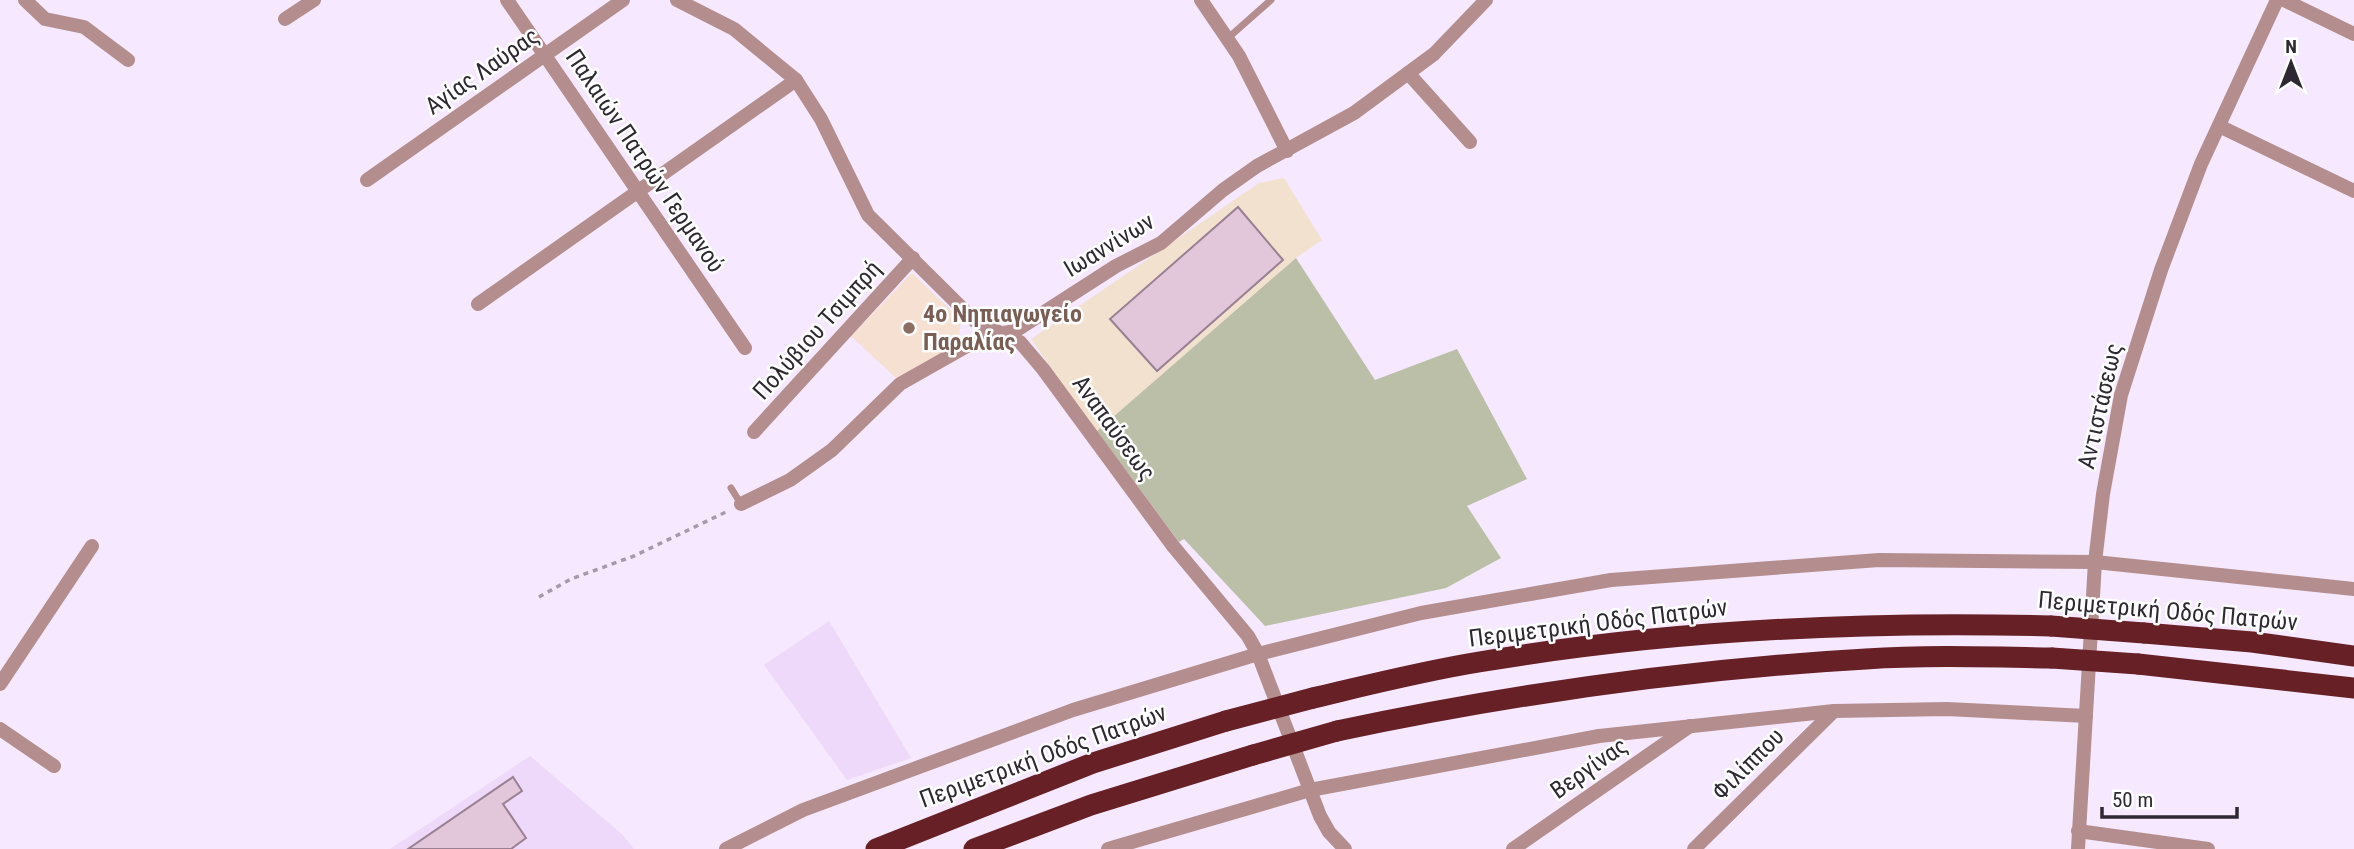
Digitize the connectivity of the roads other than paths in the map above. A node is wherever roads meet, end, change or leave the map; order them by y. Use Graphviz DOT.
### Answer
graph roads {
  1 [pos="25,0"];
  2 [pos="314,0"];
  3 [pos="507,0"];
  4 [pos="623,0"];
  5 [pos="677,0"];
  6 [pos="1201,0"];
  7 [pos="1271,0"];
  8 [pos="1486,0"];
  9 [pos="2277,0"];
  10 [pos="2284,0"];
  11 [pos="701,5"];
  12 [pos="285,19"];
  13 [pos="2354,34"];
  14 [pos="1228,38"];
  15 [pos="545,54"];
  16 [pos="128,60"];
  17 [pos="1408,73"];
  18 [pos="796,80"];
  19 [pos="2219,126"];
  20 [pos="1470,142"];
  21 [pos="1287,151"];
  22 [pos="367,180"];
  23 [pos="2354,191"];
  24 [pos="637,192"];
  25 [pos="913,258"];
  26 [pos="478,304"];
  27 [pos="1001,333"];
  28 [pos="746,348"];
  29 [pos="754,432"];
  30 [pos="731,488"];
  31 [pos="741,504"];
  32 [pos="92,546"];
  33 [pos="2095,562"];
  34 [pos="2354,589"];
  35 [pos="1258,654"];
  36 [pos="2354,656"];
  37 [pos="0,684"];
  38 [pos="2354,688"];
  39 [pos="1834,711"];
  40 [pos="2086,716"];
  41 [pos="1691,725"];
  42 [pos="0,729"];
  43 [pos="54,766"];
  44 [pos="1310,790"];
  45 [pos="2078,831"];
  46 [pos="726,849"];
  47 [pos="876,849"];
  48 [pos="974,849"];
  49 [pos="1108,849"];
  50 [pos="1346,849"];
  51 [pos="1513,849"];
  52 [pos="1694,849"];
  53 [pos="2078,849"];
  54 [pos="2208,849"];
  1 -- 16 [label="street"];
  2 -- 12 [label="street"];
  3 -- 15 [label="street, Παλαιών Πατρών Γερμανού"];
  4 -- 15 [label="street, Αγίας Λαύρας"];
  5 -- 11 [label="street, Αναπαύσεως"];
  6 -- 14 [label="street"];
  7 -- 14 [label="lane"];
  8 -- 17 [label="street, Ιωαννίνων"];
  9 -- 19 [label="street, Αντιστάσεως"];
  10 -- 13 [label="street"];
  11 -- 18 [label="street, Αναπαύσεως"];
  14 -- 21 [label="street"];
  15 -- 22 [label="street, Αγίας Λαύρας"];
  15 -- 24 [label="street, Παλαιών Πατρών Γερμανού"];
  17 -- 20 [label="street"];
  17 -- 21 [label="street, Ιωαννίνων"];
  18 -- 24 [label="street"];
  18 -- 25 [label="street, Αναπαύσεως"];
  19 -- 23 [label="street"];
  19 -- 33 [label="street, Αντιστάσεως"];
  21 -- 27 [label="street, Ιωαννίνων"];
  24 -- 26 [label="street"];
  24 -- 28 [label="street, Παλαιών Πατρών Γερμανού"];
  25 -- 27 [label="street, Αναπαύσεως"];
  25 -- 29 [label="street, Πολύβιου Τσιμπρή"];
  27 -- 31 [label="street, Ιωαννίνων"];
  27 -- 35 [label="street, Αναπαύσεως"];
  30 -- 31 [label="lane"];
  32 -- 37 [label="street"];
  33 -- 34 [label="street"];
  33 -- 35 [label="street"];
  33 -- 40 [label="street, Αντιστάσεως"];
  35 -- 44 [label="street, Αναπαύσεως"];
  35 -- 46 [label="street"];
  36 -- 47 [label="highway, Περιμετρική Οδός Πατρών, bridge"];
  38 -- 48 [label="highway, bridge"];
  39 -- 40 [label="street"];
  39 -- 41 [label="street"];
  39 -- 52 [label="street, Φιλίππου"];
  40 -- 45 [label="street, Αντιστάσεως"];
  41 -- 44 [label="street"];
  41 -- 51 [label="street, Βεργίνας"];
  42 -- 43 [label="street"];
  44 -- 49 [label="street"];
  44 -- 50 [label="street, Αναπαύσεως"];
  45 -- 53 [label="street, Αντιστάσεως"];
  45 -- 54 [label="street"];
}
